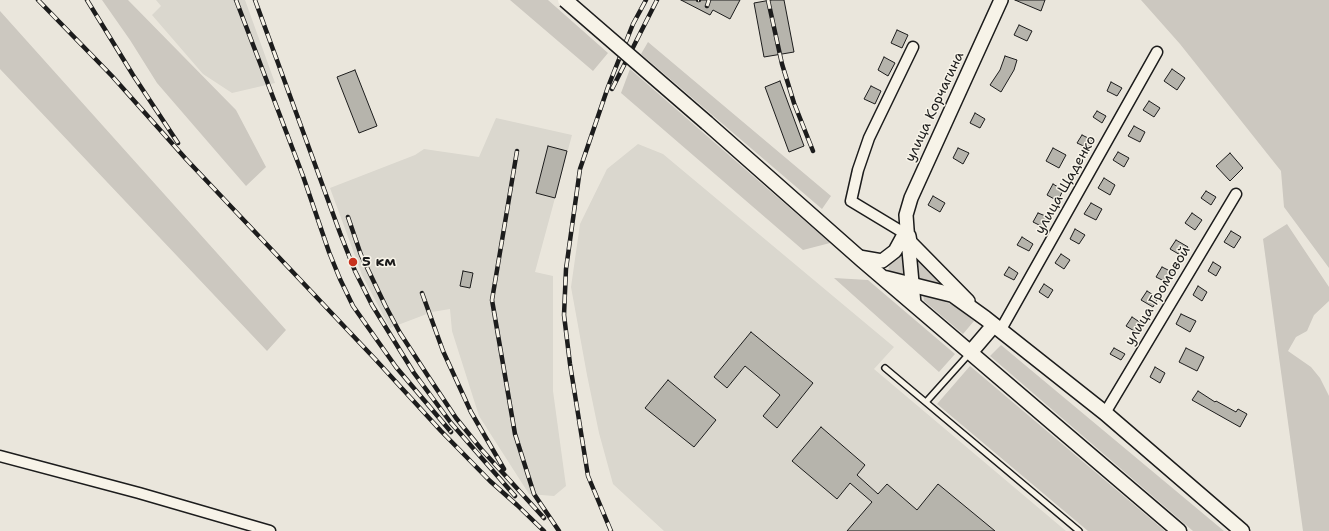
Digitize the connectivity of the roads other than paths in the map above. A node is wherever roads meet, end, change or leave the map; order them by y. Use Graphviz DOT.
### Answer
graph roads {
  1 [pos="565,0"];
  2 [pos="1001,0"];
  3 [pos="913,47"];
  4 [pos="1157,52"];
  5 [pos="1236,194"];
  6 [pos="905,231"];
  7 [pos="859,257"];
  8 [pos="883,278"];
  9 [pos="912,285"];
  10 [pos="914,304"];
  11 [pos="993,325"];
  12 [pos="970,353"];
  13 [pos="885,368"];
  14 [pos="926,402"];
  15 [pos="1105,413"];
  16 [pos="0,456"];
  17 [pos="270,531"];
  18 [pos="1079,531"];
  19 [pos="1179,531"];
  20 [pos="1242,531"];
  1 -- 7 [label="main road, bridge"];
  2 -- 6 [label="street, улица Корчагина"];
  3 -- 6 [label="street"];
  4 -- 11 [label="street, улица Щаденко"];
  5 -- 15 [label="street, улица Громовой"];
  6 -- 7 [label="street"];
  6 -- 9 [label="street"];
  6 -- 11 [label="street"];
  7 -- 8 [label="main road"];
  8 -- 9 [label="main road"];
  8 -- 10 [label="main road"];
  9 -- 10 [label="street"];
  9 -- 11 [label="main road"];
  10 -- 12 [label="main road"];
  11 -- 12 [label="main road"];
  11 -- 15 [label="main road"];
  12 -- 14 [label="lane"];
  12 -- 19 [label="main road"];
  13 -- 14 [label="lane"];
  14 -- 18 [label="lane"];
  15 -- 20 [label="main road"];
  16 -- 17 [label="street"];
}
